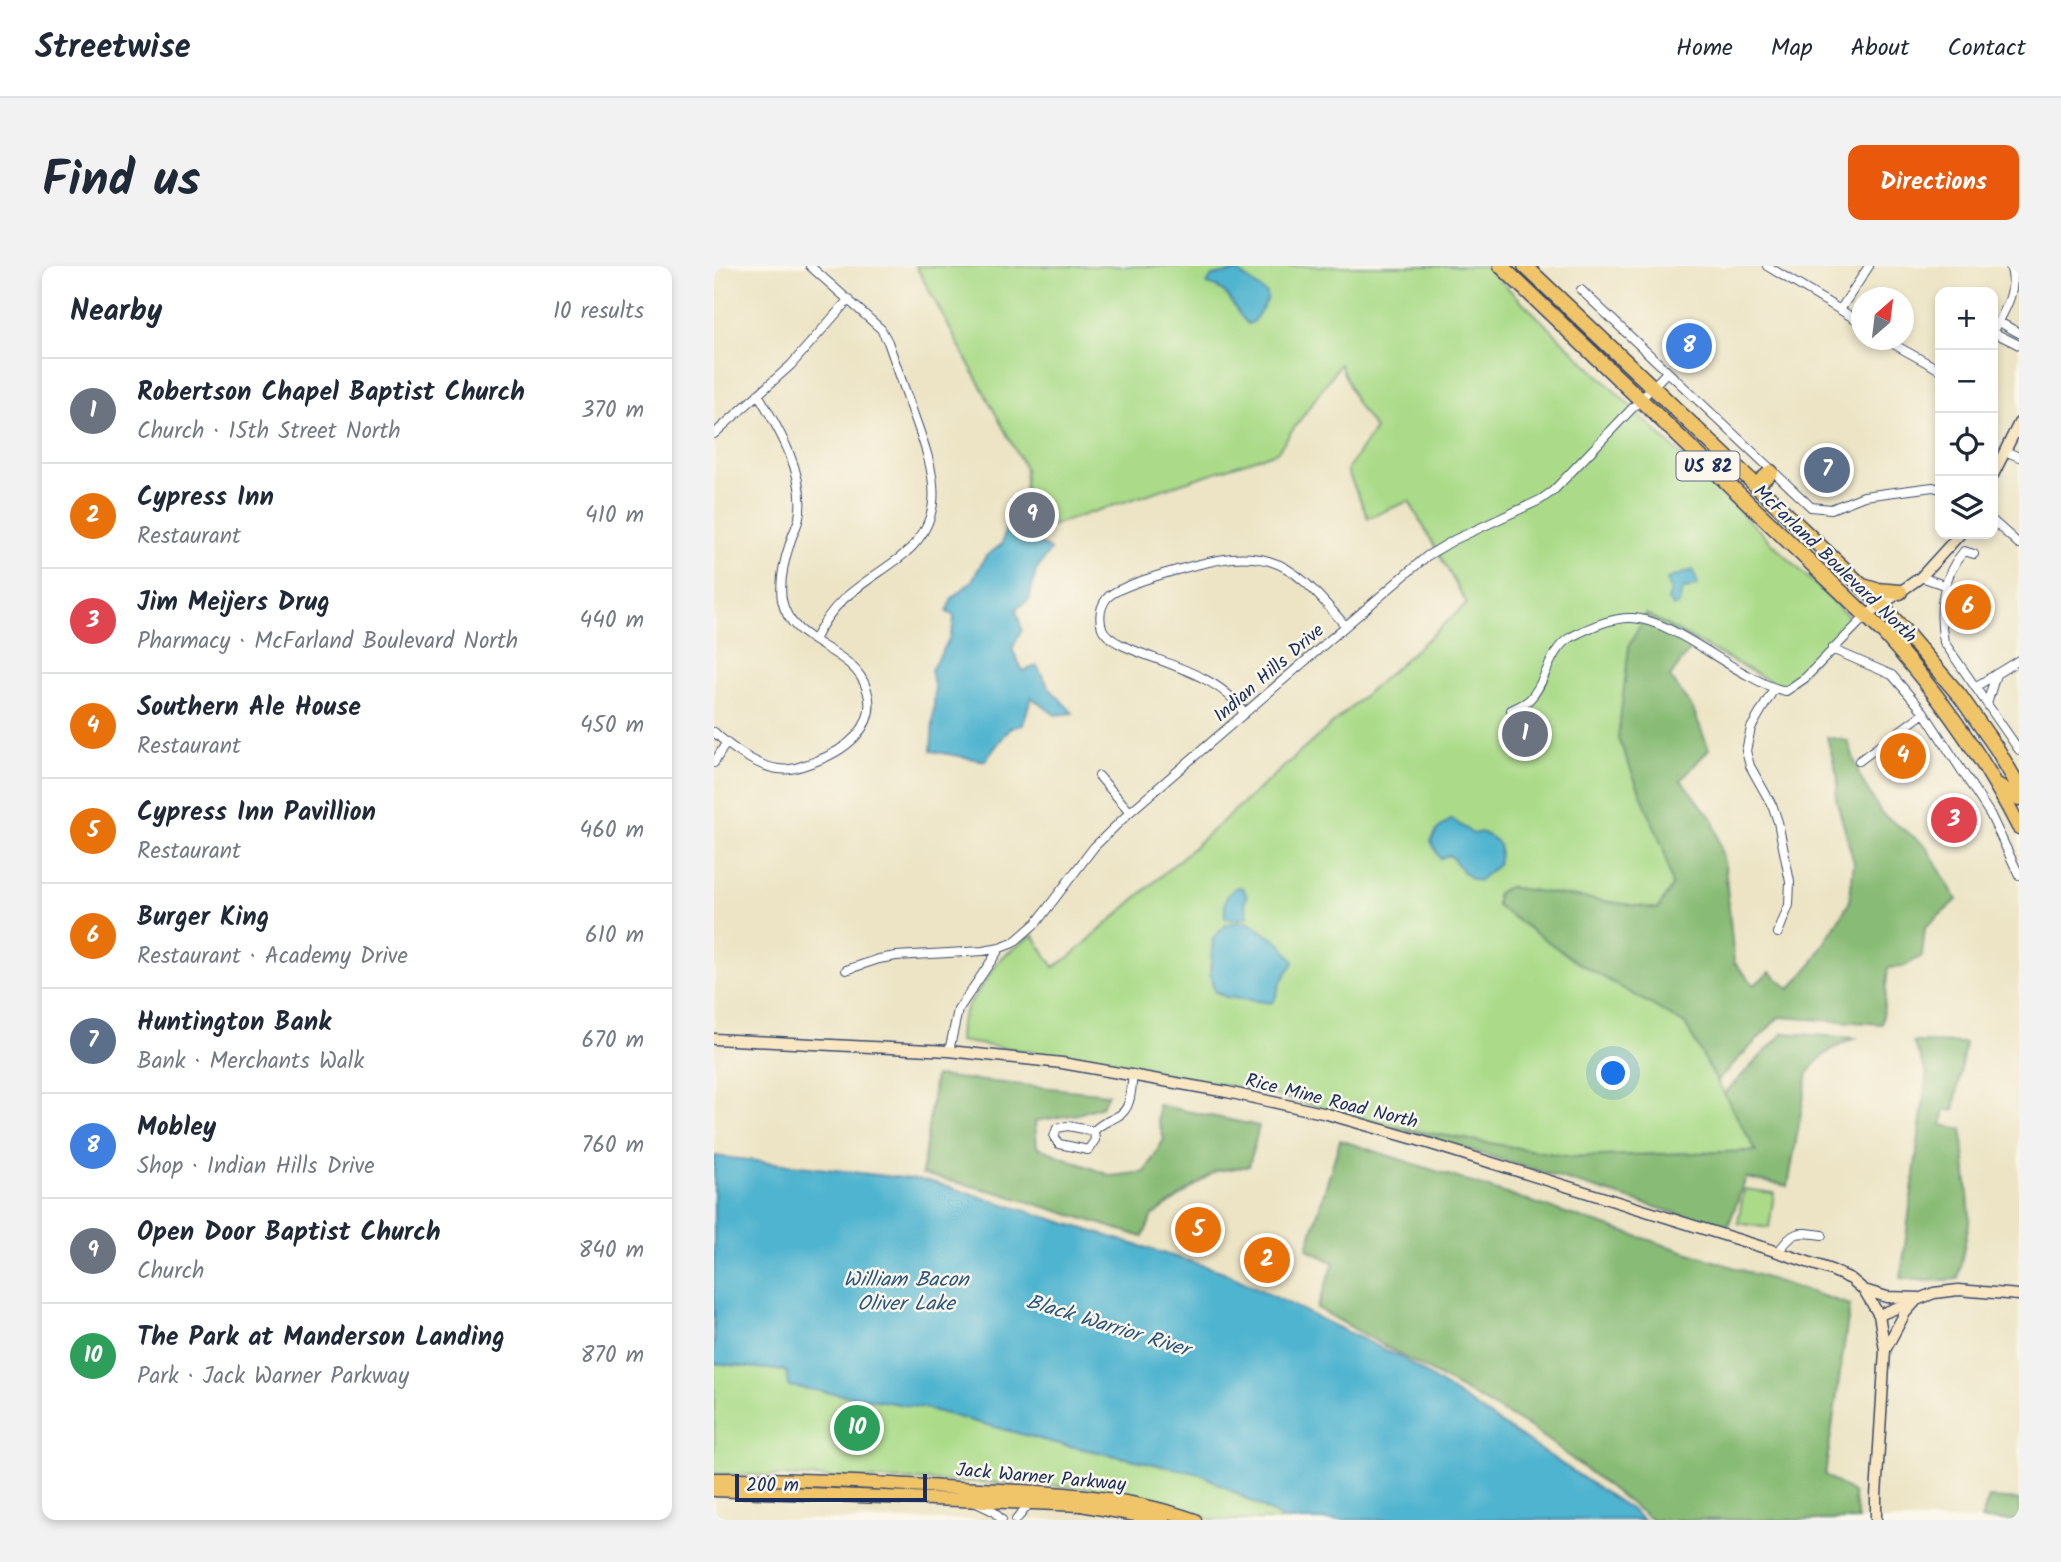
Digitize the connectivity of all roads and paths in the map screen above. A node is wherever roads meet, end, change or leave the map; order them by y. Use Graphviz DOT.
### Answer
graph roads {
  1 [pos="810,266"];
  2 [pos="1501,266"];
  3 [pos="1525,266"];
  4 [pos="1767,266"];
  5 [pos="1869,266"];
  6 [pos="2010,266"];
  7 [pos="1581,290"];
  8 [pos="849,299"];
  9 [pos="1840,310"];
  10 [pos="1851,317"];
  11 [pos="1999,322"];
  12 [pos="2019,333"];
  13 [pos="1998,334"];
  14 [pos="2019,345"];
  15 [pos="1904,350"];
  16 [pos="1935,367"];
  17 [pos="1667,372"];
  18 [pos="1653,387"];
  19 [pos="758,394"];
  20 [pos="1640,401"];
  21 [pos="2019,423"];
  22 [pos="714,434"];
  23 [pos="2005,451"];
  24 [pos="2019,457"];
  25 [pos="1998,465"];
  26 [pos="1771,472"];
  27 [pos="1756,485"];
  28 [pos="1935,488"];
  29 [pos="1998,525"];
  30 [pos="1955,539"];
  31 [pos="2019,544"];
  32 [pos="1973,554"];
  33 [pos="1921,577"];
  34 [pos="1858,584"];
  35 [pos="1944,585"];
  36 [pos="1900,592"];
  37 [pos="1882,605"];
  38 [pos="1866,616"];
  39 [pos="1345,625"];
  40 [pos="814,640"];
  41 [pos="1832,649"];
  42 [pos="2019,660"];
  43 [pos="1996,673"];
  44 [pos="1975,687"];
  45 [pos="1774,689"];
  46 [pos="1987,704"];
  47 [pos="1511,710"];
  48 [pos="1924,713"];
  49 [pos="1244,714"];
  50 [pos="714,732"];
  51 [pos="726,743"];
  52 [pos="2019,750"];
  53 [pos="1859,761"];
  54 [pos="714,763"];
  55 [pos="1099,776"];
  56 [pos="1995,782"];
  57 [pos="2019,787"];
  58 [pos="2019,798"];
  59 [pos="1130,812"];
  60 [pos="2019,827"];
  61 [pos="2019,875"];
  62 [pos="1778,933"];
  63 [pos="1000,948"];
  64 [pos="846,970"];
  65 [pos="714,1039"];
  66 [pos="949,1051"];
  67 [pos="1133,1074"];
  68 [pos="1094,1131"];
  69 [pos="1822,1235"];
  70 [pos="1778,1252"];
  71 [pos="1864,1290"];
  72 [pos="2019,1295"];
  73 [pos="1919,1298"];
  74 [pos="1879,1315"];
  75 [pos="1885,1350"];
  76 [pos="714,1479"];
  77 [pos="714,1490"];
  78 [pos="973,1501"];
  79 [pos="1029,1504"];
  80 [pos="1002,1520"];
  81 [pos="1016,1520"];
  82 [pos="1163,1520"];
  83 [pos="1195,1520"];
  84 [pos="1876,1520"];
  1 -- 8 [label="street"];
  2 -- 20 [label="highway, McFarland Boulevard North / US 82"];
  3 -- 18 [label="highway, McFarland Boulevard North / US 82"];
  4 -- 9 [label="street"];
  5 -- 9 [label="street"];
  6 -- 11 [label="street"];
  7 -- 17 [label="street"];
  8 -- 19 [label="street"];
  8 -- 40 [label="street"];
  9 -- 10 [label="street"];
  11 -- 12 [label="street"];
  13 -- 14 [label="street"];
  15 -- 16 [label="street"];
  17 -- 18 [label="street, Indian Hills Drive"];
  17 -- 26 [label="street"];
  18 -- 20 [label="street, Indian Hills Drive"];
  18 -- 27 [label="highway, McFarland Boulevard North / US 82"];
  19 -- 22 [label="street"];
  19 -- 40 [label="street"];
  20 -- 38 [label="highway, McFarland Boulevard North / US 82"];
  20 -- 39 [label="street, Indian Hills Drive"];
  21 -- 23 [label="main road"];
  23 -- 24 [label="street"];
  23 -- 25 [label="main road"];
  26 -- 27 [label="highway"];
  26 -- 28 [label="street"];
  27 -- 34 [label="highway, McFarland Boulevard North / US 82"];
  29 -- 31 [label="street"];
  30 -- 33 [label="main road"];
  32 -- 35 [label="street"];
  33 -- 35 [label="street"];
  33 -- 36 [label="main road"];
  34 -- 36 [label="highway"];
  34 -- 37 [label="highway, McFarland Boulevard North / US 82"];
  35 -- 44 [label="street"];
  36 -- 37 [label="main road"];
  37 -- 38 [label="main road"];
  37 -- 57 [label="highway, McFarland Boulevard North / US 82"];
  38 -- 41 [label="street"];
  38 -- 56 [label="highway, McFarland Boulevard North / US 82"];
  39 -- 49 [label="street, Indian Hills Drive"];
  39 -- 49 [label="street"];
  40 -- 51 [label="street"];
  41 -- 45 [label="street"];
  41 -- 48 [label="street"];
  42 -- 43 [label="street"];
  43 -- 44 [label="street"];
  43 -- 46 [label="street"];
  44 -- 46 [label="street"];
  45 -- 47 [label="street"];
  45 -- 62 [label="street"];
  46 -- 52 [label="street"];
  48 -- 53 [label="street"];
  48 -- 61 [label="street"];
  49 -- 59 [label="street, Indian Hills Drive"];
  50 -- 51 [label="street"];
  51 -- 54 [label="street"];
  55 -- 59 [label="street"];
  56 -- 58 [label="highway"];
  56 -- 60 [label="highway, McFarland Boulevard North / US 82"];
  59 -- 63 [label="street, Indian Hills Drive"];
  63 -- 64 [label="street"];
  63 -- 66 [label="street, Indian Hills Drive"];
  65 -- 66 [label="main road, Rice Mine Road North"];
  66 -- 67 [label="main road, Rice Mine Road North"];
  67 -- 68 [label="street"];
  67 -- 70 [label="main road, Rice Mine Road North"];
  68 -- 68 [label="street"];
  69 -- 70 [label="street"];
  70 -- 71 [label="main road, Rice Mine Road North"];
  71 -- 73 [label="main road, Rice Mine Road North"];
  71 -- 74 [label="main road"];
  72 -- 73 [label="main road, Rice Mine Road North"];
  73 -- 74 [label="main road, Rice Mine Road North"];
  73 -- 75 [label="main road"];
  74 -- 75 [label="main road"];
  75 -- 84 [label="main road"];
  76 -- 83 [label="main road, Jack Warner Parkway"];
  77 -- 78 [label="main road, Jack Warner Parkway"];
  78 -- 79 [label="main road, Jack Warner Parkway"];
  78 -- 80 [label="street"];
  79 -- 81 [label="street"];
  79 -- 82 [label="main road, Jack Warner Parkway"];
}
